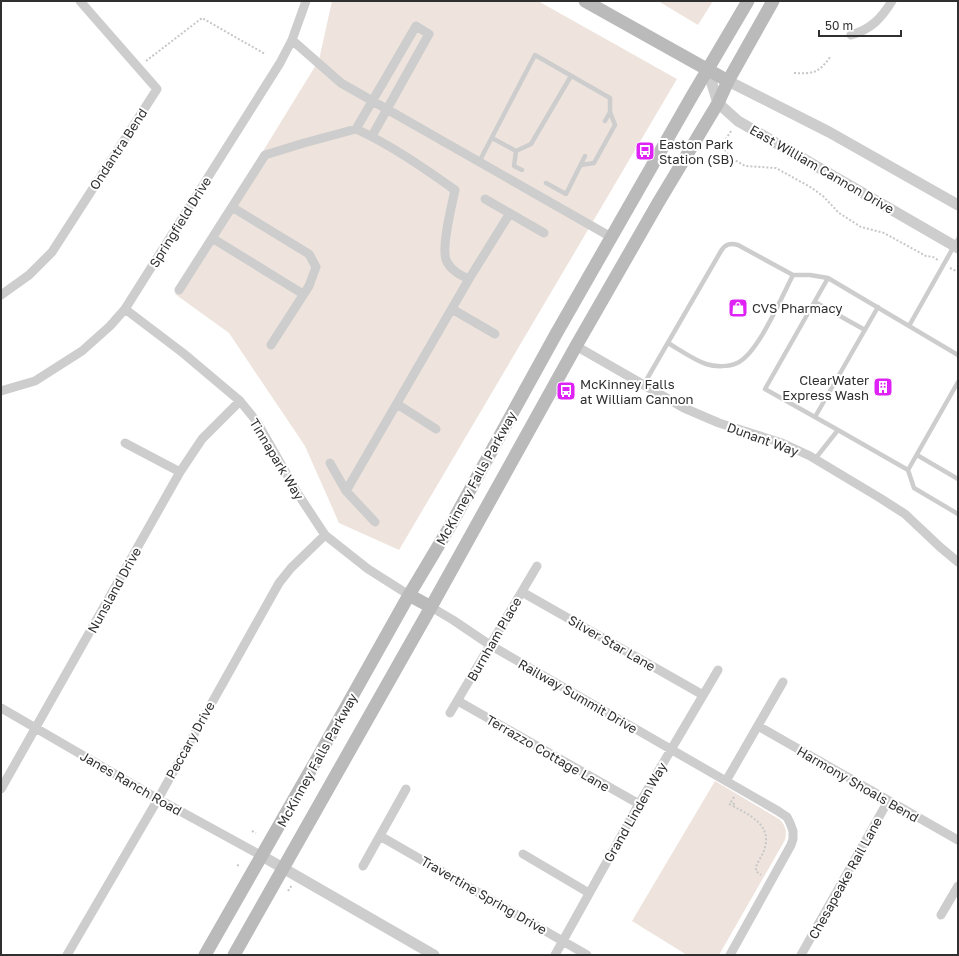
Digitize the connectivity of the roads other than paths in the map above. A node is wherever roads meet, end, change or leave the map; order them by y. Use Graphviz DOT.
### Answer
graph roads {
  1 [pos="80,1"];
  2 [pos="306,1"];
  3 [pos="585,1"];
  4 [pos="748,1"];
  5 [pos="773,1"];
  6 [pos="892,1"];
  7 [pos="850,35"];
  8 [pos="292,40"];
  9 [pos="708,71"];
  10 [pos="571,76"];
  11 [pos="728,81"];
  12 [pos="372,100"];
  13 [pos="718,103"];
  14 [pos="387,109"];
  15 [pos="610,112"];
  16 [pos="605,121"];
  17 [pos="356,128"];
  18 [pos="372,136"];
  19 [pos="492,138"];
  20 [pos="516,151"];
  21 [pos="585,156"];
  22 [pos="479,162"];
  23 [pos="581,165"];
  24 [pos="522,170"];
  25 [pos="546,183"];
  26 [pos="485,199"];
  27 [pos="958,205"];
  28 [pos="232,207"];
  29 [pos="510,213"];
  30 [pos="544,233"];
  31 [pos="611,237"];
  32 [pos="212,238"];
  33 [pos="957,244"];
  34 [pos="793,275"];
  35 [pos="828,278"];
  36 [pos="469,280"];
  37 [pos="179,290"];
  38 [pos="303,294"];
  39 [pos="1,295"];
  40 [pos="815,302"];
  41 [pos="878,307"];
  42 [pos="452,308"];
  43 [pos="125,309"];
  44 [pos="909,326"];
  45 [pos="865,330"];
  46 [pos="495,334"];
  47 [pos="668,343"];
  48 [pos="271,344"];
  49 [pos="576,346"];
  50 [pos="958,355"];
  51 [pos="958,382"];
  52 [pos="644,384"];
  53 [pos="953,390"];
  54 [pos="1,391"];
  55 [pos="958,393"];
  56 [pos="240,401"];
  57 [pos="397,404"];
  58 [pos="815,417"];
  59 [pos="436,429"];
  60 [pos="838,430"];
  61 [pos="125,442"];
  62 [pos="917,455"];
  63 [pos="815,459"];
  64 [pos="330,463"];
  65 [pos="908,470"];
  66 [pos="180,472"];
  67 [pos="958,479"];
  68 [pos="346,491"];
  69 [pos="958,514"];
  70 [pos="375,522"];
  71 [pos="325,535"];
  72 [pos="958,562"];
  73 [pos="537,566"];
  74 [pos="522,592"];
  75 [pos="409,595"];
  76 [pos="431,607"];
  77 [pos="490,645"];
  78 [pos="718,670"];
  79 [pos="783,682"];
  80 [pos="703,695"];
  81 [pos="458,701"];
  82 [pos="1,708"];
  83 [pos="450,713"];
  84 [pos="758,726"];
  85 [pos="36,728"];
  86 [pos="671,750"];
  87 [pos="726,780"];
  88 [pos="406,788"];
  89 [pos="1,789"];
  90 [pos="158,798"];
  91 [pos="888,801"];
  92 [pos="639,804"];
  93 [pos="380,836"];
  94 [pos="958,840"];
  95 [pos="523,854"];
  96 [pos="262,856"];
  97 [pos="363,866"];
  98 [pos="283,869"];
  99 [pos="958,886"];
  100 [pos="589,893"];
  101 [pos="941,915"];
  102 [pos="563,941"];
  103 [pos="67,955"];
  104 [pos="205,955"];
  105 [pos="234,955"];
  106 [pos="434,955"];
  107 [pos="555,955"];
  108 [pos="587,955"];
  109 [pos="730,955"];
  110 [pos="802,955"];
  1 -- 39 [label="street, Ondantra Bend"];
  2 -- 8 [label="street, Springfield Drive"];
  3 -- 9 [label="main road"];
  4 -- 9 [label="main road, McKinney Falls Parkway"];
  5 -- 11 [label="main road, McKinney Falls Parkway"];
  6 -- 7 [label="street"];
  8 -- 12 [label="street"];
  8 -- 43 [label="street, Springfield Drive"];
  9 -- 11 [label="main road"];
  9 -- 13 [label="street"];
  9 -- 31 [label="main road, McKinney Falls Parkway"];
  10 -- 15 [label="lane"];
  10 -- 19 [label="lane"];
  10 -- 20 [label="lane"];
  11 -- 13 [label="main road, McKinney Falls Parkway"];
  11 -- 27 [label="street"];
  12 -- 14 [label="street"];
  12 -- 14 [label="street"];
  12 -- 17 [label="street"];
  13 -- 33 [label="street, East William Cannon Drive"];
  13 -- 49 [label="main road, McKinney Falls Parkway"];
  14 -- 18 [label="street"];
  14 -- 22 [label="street"];
  15 -- 16 [label="lane"];
  15 -- 23 [label="lane"];
  17 -- 18 [label="street"];
  17 -- 28 [label="street"];
  18 -- 36 [label="street"];
  19 -- 20 [label="lane"];
  19 -- 22 [label="lane"];
  20 -- 24 [label="lane"];
  21 -- 23 [label="lane"];
  22 -- 31 [label="street"];
  23 -- 25 [label="lane"];
  26 -- 29 [label="street"];
  28 -- 32 [label="street"];
  28 -- 38 [label="street"];
  29 -- 30 [label="street"];
  29 -- 36 [label="street"];
  31 -- 75 [label="main road, McKinney Falls Parkway"];
  32 -- 37 [label="street"];
  32 -- 38 [label="street"];
  33 -- 44 [label="lane"];
  34 -- 35 [label="lane"];
  34 -- 47 [label="lane"];
  34 -- 47 [label="lane"];
  35 -- 40 [label="lane"];
  35 -- 41 [label="lane"];
  36 -- 42 [label="street"];
  38 -- 48 [label="street"];
  40 -- 45 [label="lane"];
  40 -- 58 [label="lane"];
  41 -- 44 [label="lane"];
  41 -- 45 [label="lane"];
  42 -- 46 [label="street"];
  42 -- 57 [label="street"];
  43 -- 54 [label="street, Springfield Drive"];
  43 -- 56 [label="street, Tinnapark Way"];
  44 -- 50 [label="lane"];
  45 -- 58 [label="lane"];
  47 -- 52 [label="lane"];
  49 -- 52 [label="street, Dunant Way"];
  49 -- 76 [label="main road, McKinney Falls Parkway"];
  51 -- 53 [label="lane"];
  52 -- 63 [label="street, Dunant Way"];
  53 -- 55 [label="lane"];
  53 -- 62 [label="lane"];
  56 -- 66 [label="street, Nunsland Drive"];
  56 -- 71 [label="street, Tinnapark Way"];
  57 -- 59 [label="street"];
  57 -- 68 [label="street"];
  58 -- 60 [label="lane"];
  60 -- 63 [label="lane"];
  60 -- 65 [label="lane"];
  61 -- 66 [label="street"];
  62 -- 65 [label="lane"];
  62 -- 67 [label="lane"];
  63 -- 72 [label="street, Dunant Way"];
  64 -- 68 [label="street"];
  65 -- 69 [label="lane"];
  66 -- 85 [label="street, Nunsland Drive"];
  68 -- 70 [label="street"];
  71 -- 75 [label="street, Tinnapark Way"];
  71 -- 90 [label="street, Peccary Drive"];
  73 -- 74 [label="street, Burnham Place"];
  74 -- 77 [label="street, Burnham Place"];
  74 -- 80 [label="street, Silver Star Lane"];
  75 -- 76 [label="main road"];
  75 -- 96 [label="main road, McKinney Falls Parkway"];
  76 -- 77 [label="street, Railway Summit Drive"];
  76 -- 98 [label="main road, McKinney Falls Parkway"];
  77 -- 81 [label="street, Burnham Place"];
  77 -- 86 [label="street, Railway Summit Drive"];
  78 -- 80 [label="street, Grand Linden Way"];
  79 -- 84 [label="street"];
  80 -- 86 [label="street, Grand Linden Way"];
  81 -- 83 [label="street, Burnham Place"];
  81 -- 92 [label="street, Terrazzo Cottage Lane"];
  82 -- 85 [label="street, Janes Ranch Road"];
  84 -- 87 [label="street"];
  84 -- 91 [label="street, Harmony Shoals Bend"];
  85 -- 89 [label="street, Nunsland Drive"];
  85 -- 90 [label="street, Janes Ranch Road"];
  86 -- 87 [label="street, Railway Summit Drive"];
  86 -- 92 [label="street, Grand Linden Way"];
  87 -- 109 [label="street, Railway Summit Drive"];
  88 -- 93 [label="street"];
  90 -- 96 [label="street, Janes Ranch Road"];
  90 -- 103 [label="street, Peccary Drive"];
  91 -- 94 [label="street, Harmony Shoals Bend"];
  91 -- 110 [label="street, Chesapeake Rail Lane"];
  92 -- 100 [label="street, Grand Linden Way"];
  93 -- 97 [label="street"];
  93 -- 102 [label="street, Travertine Spring Drive"];
  95 -- 100 [label="street"];
  96 -- 98 [label="street"];
  96 -- 104 [label="main road, McKinney Falls Parkway"];
  98 -- 105 [label="main road, McKinney Falls Parkway"];
  98 -- 106 [label="street"];
  99 -- 101 [label="street"];
  100 -- 102 [label="street, Grand Linden Way"];
  102 -- 107 [label="street, Grand Linden Way"];
  102 -- 108 [label="street, Travertine Spring Drive"];
}
